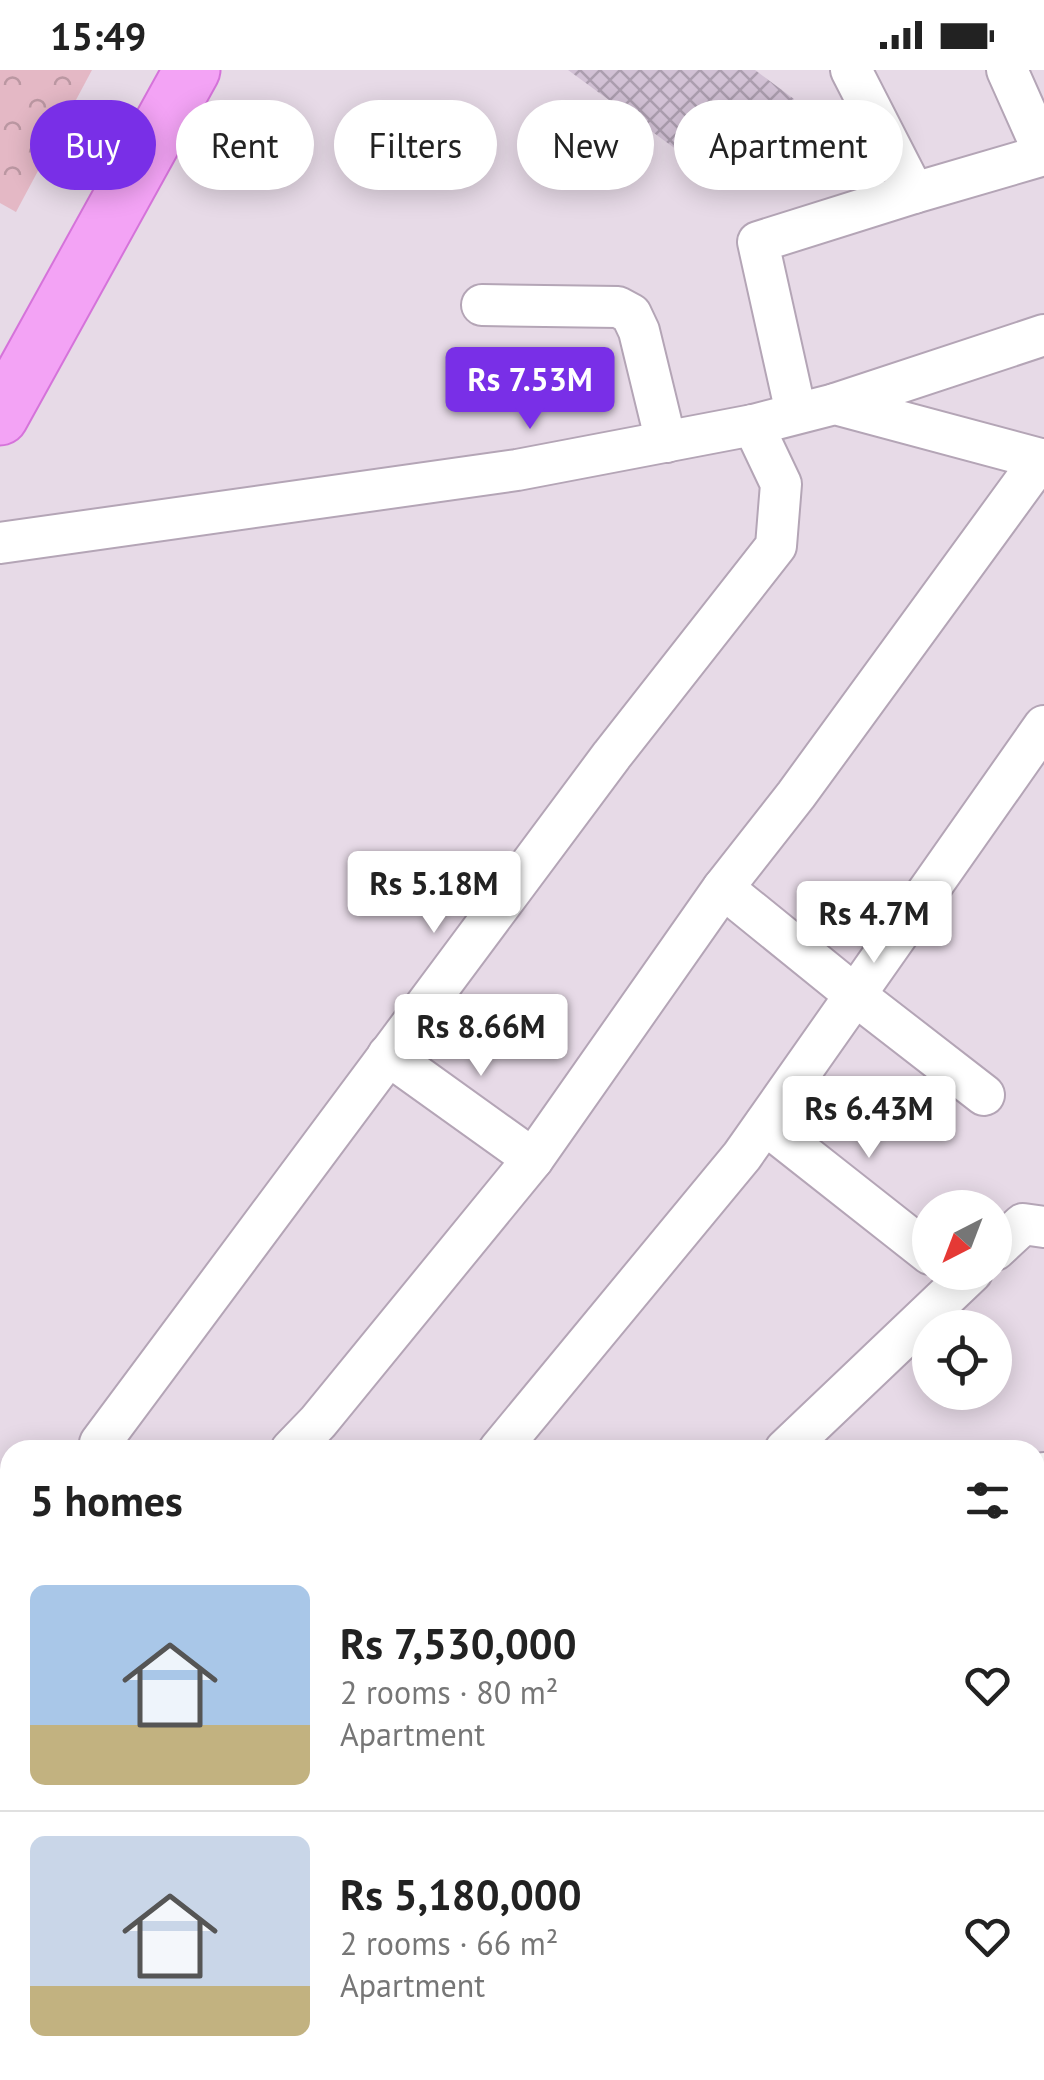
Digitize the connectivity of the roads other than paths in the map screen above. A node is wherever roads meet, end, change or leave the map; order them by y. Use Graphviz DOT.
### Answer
graph roads {
  1 [pos="192,70"];
  2 [pos="851,70"];
  3 [pos="1007,70"];
  4 [pos="1044,154"];
  5 [pos="914,193"];
  6 [pos="482,305"];
  7 [pos="1044,335"];
  8 [pos="14,357"];
  9 [pos="835,404"];
  10 [pos="796,413"];
  11 [pos="0,417"];
  12 [pos="753,425"];
  13 [pos="666,442"];
  14 [pos="1042,460"];
  15 [pos="0,543"];
  16 [pos="1044,726"];
  17 [pos="723,888"];
  18 [pos="855,996"];
  19 [pos="388,1055"];
  20 [pos="984,1095"];
  21 [pos="765,1124"];
  22 [pos="533,1159"];
  23 [pos="1044,1227"];
  24 [pos="1012,1234"];
  25 [pos="912,1240"];
  26 [pos="948,1290"];
  27 [pos="102,1440"];
  28 [pos="301,1440"];
  29 [pos="507,1440"];
  30 [pos="795,1440"];
  1 -- 8 [label="main road"];
  2 -- 5 [label="street"];
  3 -- 4 [label="street"];
  4 -- 5 [label="street"];
  5 -- 10 [label="street"];
  6 -- 13 [label="street"];
  7 -- 9 [label="street"];
  8 -- 11 [label="main road"];
  9 -- 10 [label="street"];
  9 -- 14 [label="street"];
  10 -- 12 [label="street"];
  12 -- 13 [label="street"];
  12 -- 19 [label="street"];
  13 -- 15 [label="street"];
  14 -- 17 [label="street"];
  16 -- 18 [label="street"];
  17 -- 18 [label="street"];
  17 -- 22 [label="street"];
  18 -- 20 [label="street"];
  18 -- 21 [label="street"];
  19 -- 22 [label="street"];
  19 -- 27 [label="street"];
  21 -- 25 [label="street"];
  21 -- 29 [label="street"];
  22 -- 28 [label="street"];
  23 -- 24 [label="street"];
  26 -- 30 [label="street"];
}
